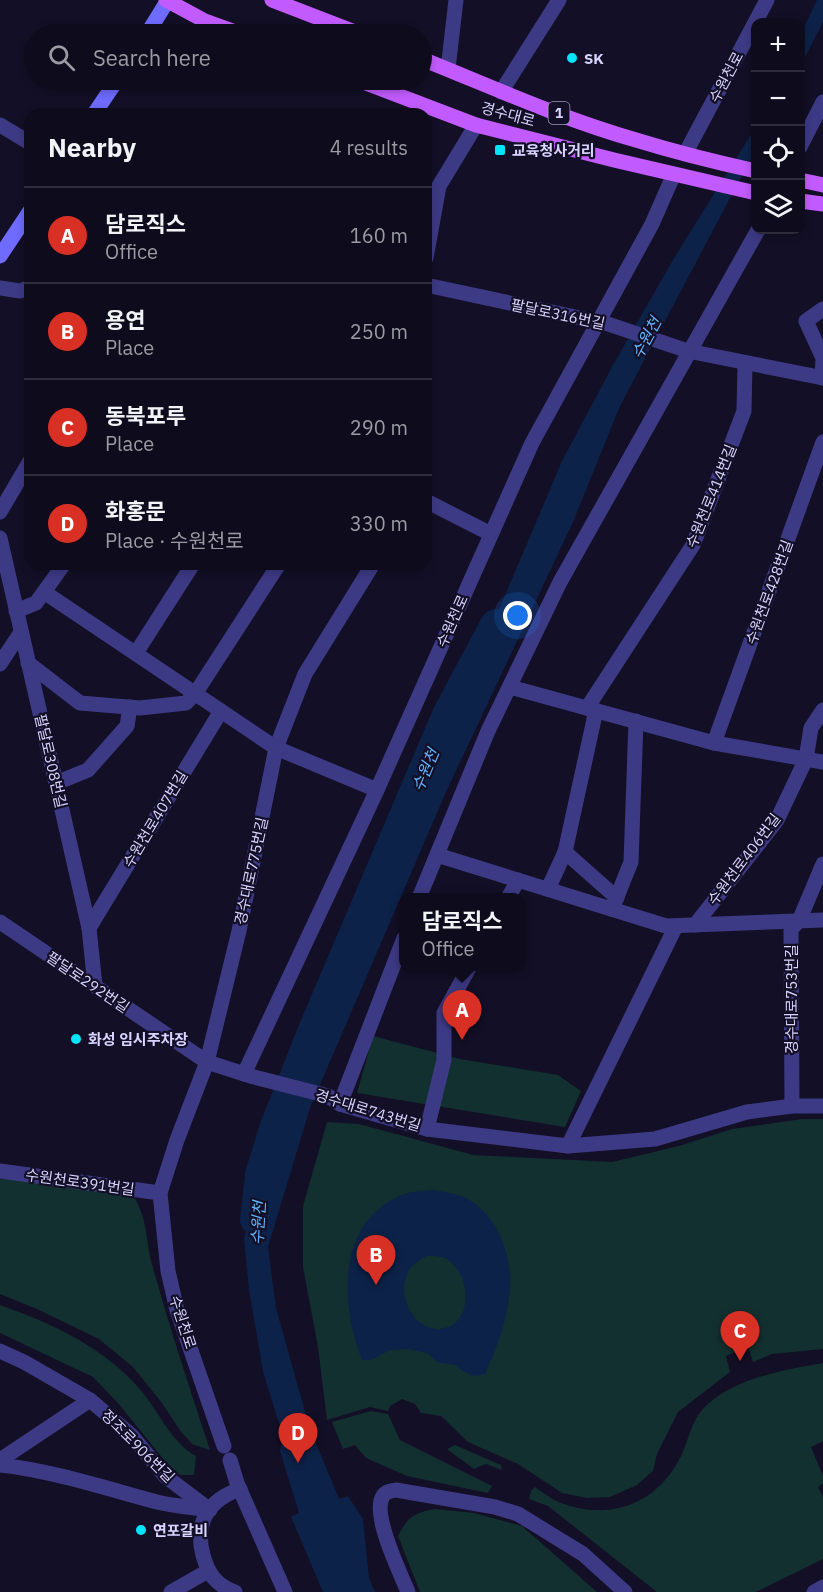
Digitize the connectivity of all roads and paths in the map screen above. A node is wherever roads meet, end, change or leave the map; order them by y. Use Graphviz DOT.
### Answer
graph roads {
  1 [pos="167,0"];
  2 [pos="272,0"];
  3 [pos="456,0"];
  4 [pos="559,0"];
  5 [pos="767,0"];
  6 [pos="153,24"];
  7 [pos="213,24"];
  8 [pos="334,24"];
  9 [pos="432,63"];
  10 [pos="448,69"];
  11 [pos="110,90"];
  12 [pos="384,90"];
  13 [pos="501,92"];
  14 [pos="823,102"];
  15 [pos="98,108"];
  16 [pos="431,108"];
  17 [pos="432,108"];
  18 [pos="0,125"];
  19 [pos="476,125"];
  20 [pos="24,139"];
  21 [pos="805,139"];
  22 [pos="685,154"];
  23 [pos="751,170"];
  24 [pos="680,176"];
  25 [pos="805,181"];
  26 [pos="823,185"];
  27 [pos="751,191"];
  28 [pos="805,202"];
  29 [pos="823,204"];
  30 [pos="24,220"];
  31 [pos="432,225"];
  32 [pos="756,234"];
  33 [pos="0,256"];
  34 [pos="432,286"];
  35 [pos="0,288"];
  36 [pos="24,289"];
  37 [pos="823,309"];
  38 [pos="603,323"];
  39 [pos="685,350"];
  40 [pos="745,363"];
  41 [pos="822,378"];
  42 [pos="823,442"];
  43 [pos="24,471"];
  44 [pos="432,504"];
  45 [pos="0,512"];
  46 [pos="491,534"];
  47 [pos="0,538"];
  48 [pos="60,570"];
  49 [pos="189,570"];
  50 [pos="275,570"];
  51 [pos="369,570"];
  52 [pos="44,592"];
  53 [pos="16,611"];
  54 [pos="21,632"];
  55 [pos="136,653"];
  56 [pos="28,663"];
  57 [pos="0,664"];
  58 [pos="510,687"];
  59 [pos="195,693"];
  60 [pos="130,707"];
  61 [pos="591,709"];
  62 [pos="823,710"];
  63 [pos="221,711"];
  64 [pos="636,721"];
  65 [pos="714,742"];
  66 [pos="276,748"];
  67 [pos="806,759"];
  68 [pos="823,762"];
  69 [pos="56,783"];
  70 [pos="377,790"];
  71 [pos="565,852"];
  72 [pos="437,855"];
  73 [pos="823,864"];
  74 [pos="518,880"];
  75 [pos="548,889"];
  76 [pos="421,893"];
  77 [pos="510,893"];
  78 [pos="614,904"];
  79 [pos="823,920"];
  80 [pos="799,921"];
  81 [pos="0,922"];
  82 [pos="695,925"];
  83 [pos="676,926"];
  84 [pos="89,928"];
  85 [pos="399,950"];
  86 [pos="467,971"];
  87 [pos="95,986"];
  88 [pos="207,1062"];
  89 [pos="249,1076"];
  90 [pos="334,1100"];
  91 [pos="792,1106"];
  92 [pos="823,1106"];
  93 [pos="427,1129"];
  94 [pos="568,1146"];
  95 [pos="0,1171"];
  96 [pos="160,1193"];
  97 [pos="0,1351"];
  98 [pos="90,1400"];
  99 [pos="0,1460"];
  100 [pos="0,1465"];
  101 [pos="240,1489"];
  102 [pos="210,1510"];
  103 [pos="214,1582"];
  104 [pos="823,1587"];
  105 [pos="282,1591"];
  106 [pos="171,1592"];
  107 [pos="235,1592"];
  108 [pos="408,1592"];
  109 [pos="625,1592"];
  110 [pos="814,1592"];
  1 -- 6 [label="main road"];
  1 -- 7 [label="main road"];
  2 -- 8 [label="main road"];
  3 -- 10 [label="street"];
  4 -- 13 [label="street"];
  5 -- 22 [label="street, 수원천로"];
  9 -- 10 [label="main road, 경수대로 / 1"];
  10 -- 13 [label="main road, 경수대로 / 1"];
  11 -- 15 [label="main road"];
  12 -- 16 [label="main road, 경수대로 / 1"];
  13 -- 22 [label="main road, 경수대로 / 1"];
  14 -- 21 [label="street"];
  17 -- 19 [label="main road, 경수대로 / 1"];
  18 -- 20 [label="street"];
  19 -- 24 [label="main road, 경수대로 / 1"];
  19 -- 31 [label="street"];
  22 -- 23 [label="main road, 경수대로 / 1"];
  24 -- 27 [label="main road, 1"];
  24 -- 38 [label="street, 수원천로"];
  25 -- 26 [label="main road"];
  28 -- 29 [label="main road"];
  30 -- 33 [label="main road"];
  32 -- 39 [label="street"];
  34 -- 38 [label="street, 팔달로316번길"];
  35 -- 36 [label="street"];
  37 -- 41 [label="street"];
  38 -- 39 [label="street, 팔달로316번길"];
  38 -- 46 [label="street, 수원천로"];
  39 -- 40 [label="street"];
  39 -- 58 [label="street"];
  40 -- 41 [label="street"];
  40 -- 61 [label="street, 수원천로414번길"];
  42 -- 65 [label="street, 수원천로428번길"];
  43 -- 45 [label="street"];
  44 -- 46 [label="street"];
  46 -- 70 [label="street, 수원천로"];
  47 -- 53 [label="street, 팔달로308번길"];
  48 -- 52 [label="street"];
  49 -- 55 [label="street"];
  50 -- 59 [label="street"];
  51 -- 66 [label="street, 경수대로775번길"];
  52 -- 53 [label="street"];
  52 -- 55 [label="street"];
  53 -- 54 [label="street, 팔달로308번길"];
  54 -- 56 [label="street, 팔달로308번길"];
  54 -- 57 [label="street"];
  55 -- 59 [label="street"];
  56 -- 60 [label="street"];
  56 -- 69 [label="street, 팔달로308번길"];
  58 -- 61 [label="street"];
  58 -- 72 [label="street"];
  59 -- 60 [label="street"];
  59 -- 63 [label="street"];
  60 -- 69 [label="street"];
  61 -- 64 [label="street"];
  61 -- 71 [label="street, 수원천로414번길"];
  62 -- 67 [label="street"];
  63 -- 66 [label="street"];
  63 -- 84 [label="street, 수원천로407번길"];
  64 -- 65 [label="street"];
  64 -- 78 [label="street"];
  65 -- 67 [label="street"];
  66 -- 70 [label="street"];
  66 -- 88 [label="street, 경수대로775번길"];
  67 -- 68 [label="street"];
  67 -- 82 [label="street, 수원천로406번길"];
  69 -- 84 [label="street, 팔달로308번길"];
  70 -- 89 [label="street, 수원천로"];
  71 -- 75 [label="street"];
  71 -- 78 [label="street, 수원천로406번길"];
  72 -- 74 [label="street, 수원천로406번길"];
  72 -- 76 [label="street"];
  73 -- 80 [label="street, 경수대로753번길"];
  74 -- 75 [label="street, 수원천로406번길"];
  74 -- 77 [label="street"];
  75 -- 78 [label="street, 수원천로406번길"];
  78 -- 83 [label="street, 수원천로406번길"];
  79 -- 80 [label="street, 수원천로406번길"];
  80 -- 82 [label="street, 수원천로406번길"];
  80 -- 91 [label="street, 경수대로753번길"];
  81 -- 87 [label="street, 팔달로292번길"];
  82 -- 83 [label="street, 수원천로406번길"];
  83 -- 94 [label="street"];
  84 -- 87 [label="street, 팔달로308번길"];
  85 -- 90 [label="street"];
  86 -- 93 [label="street"];
  87 -- 88 [label="street, 팔달로292번길"];
  88 -- 89 [label="street, 경수대로743번길"];
  88 -- 96 [label="street, 경수대로775번길"];
  89 -- 90 [label="street, 경수대로743번길"];
  90 -- 93 [label="street, 경수대로743번길"];
  91 -- 92 [label="street, 경수대로743번길"];
  91 -- 94 [label="street, 경수대로743번길"];
  93 -- 94 [label="street, 경수대로743번길"];
  95 -- 96 [label="street, 수원천로391번길"];
  96 -- 101 [label="street, 수원천로"];
  97 -- 98 [label="street, 정조로906번길"];
  98 -- 99 [label="street"];
  98 -- 102 [label="street, 정조로906번길"];
  100 -- 102 [label="street"];
  101 -- 102 [label="street"];
  101 -- 105 [label="street, 수원천로"];
  102 -- 103 [label="street"];
  103 -- 106 [label="street"];
  103 -- 107 [label="street"];
  104 -- 110 [label="street"];
  108 -- 109 [label="street"];
}
